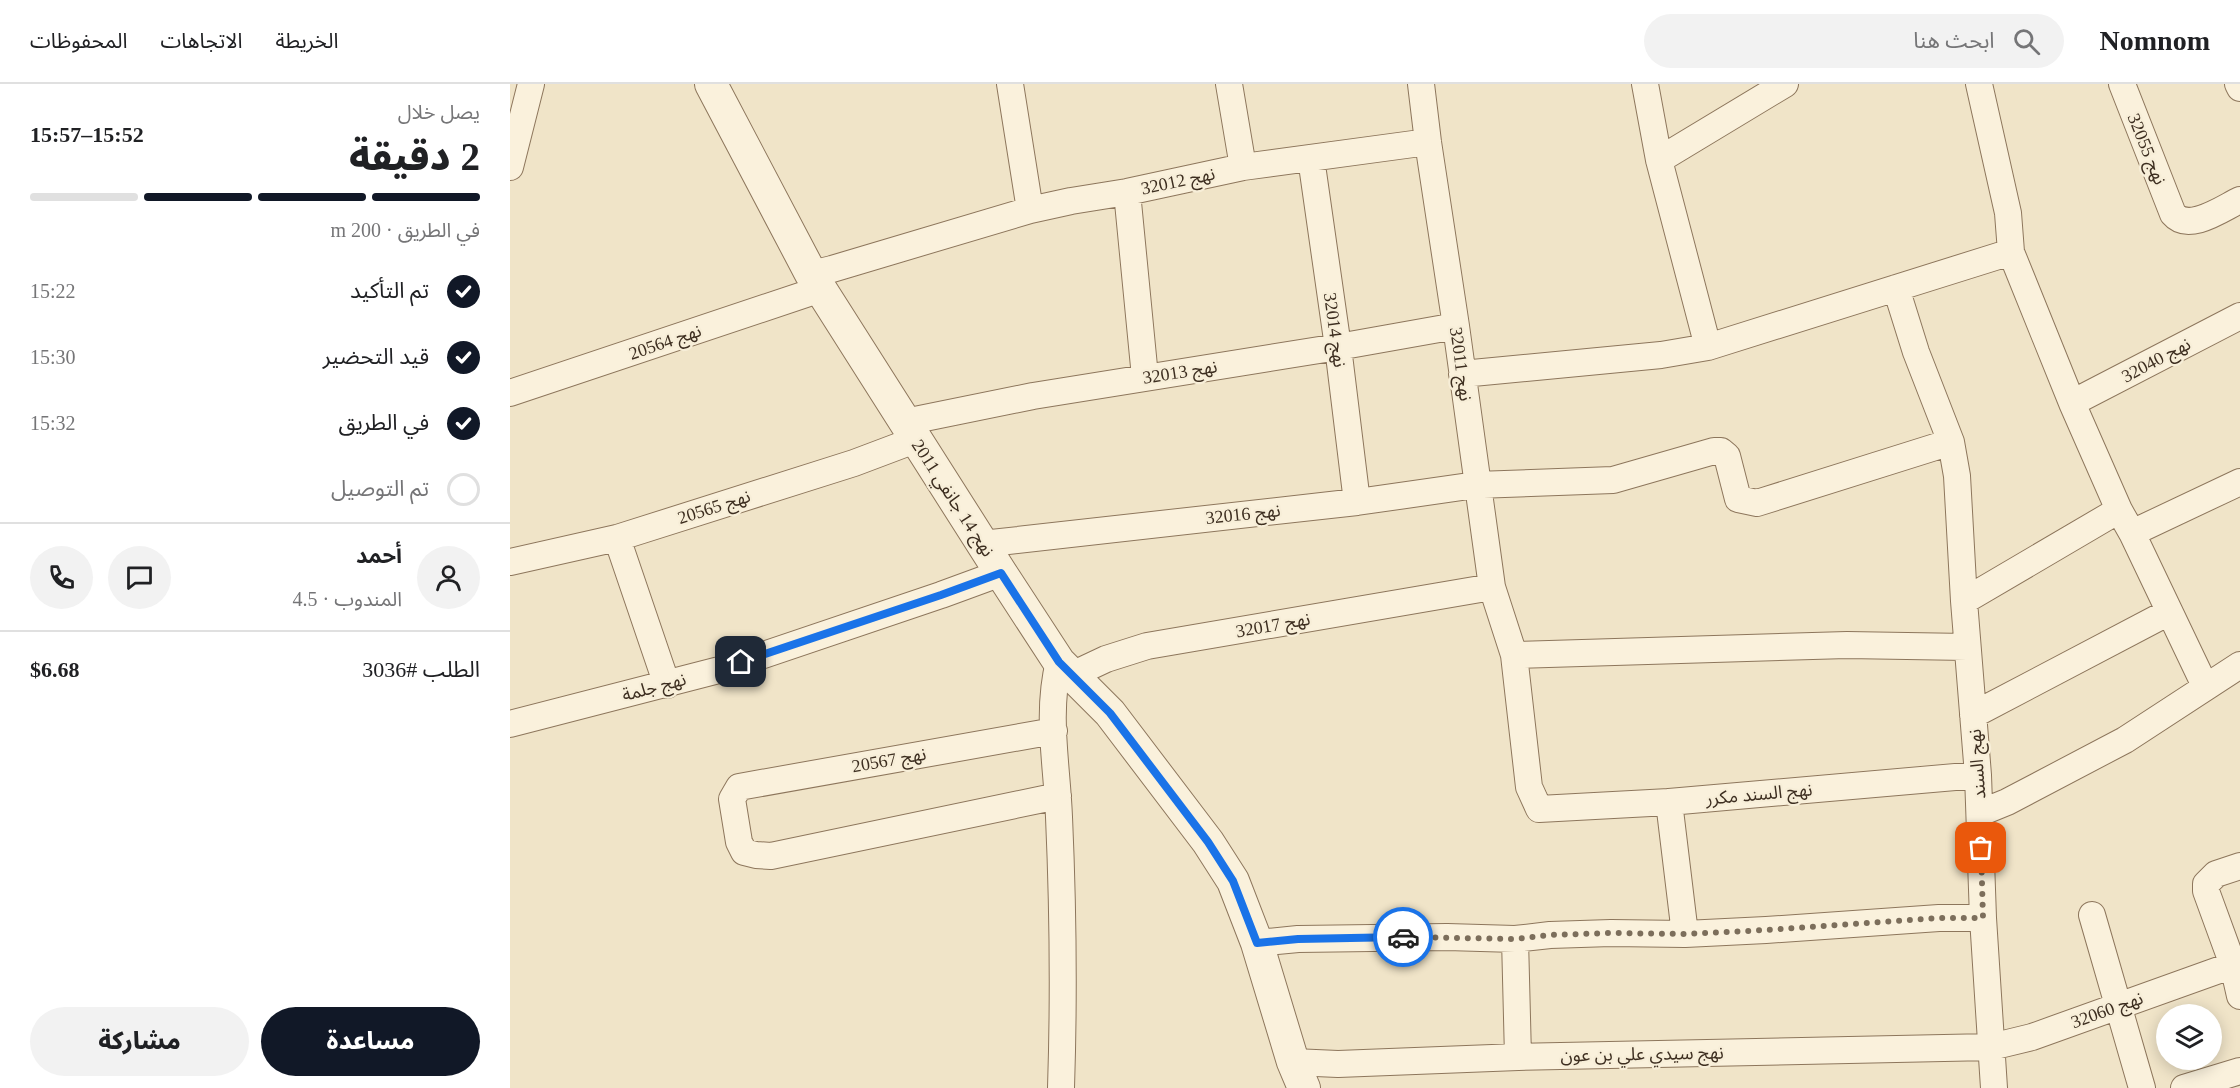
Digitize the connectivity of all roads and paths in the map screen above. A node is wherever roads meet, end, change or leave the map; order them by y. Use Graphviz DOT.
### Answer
graph roads {
  1 [pos="531,84"];
  2 [pos="711,84"];
  3 [pos="1010,84"];
  4 [pos="1229,84"];
  5 [pos="1421,84"];
  6 [pos="1645,84"];
  7 [pos="1785,84"];
  8 [pos="1979,84"];
  9 [pos="2122,84"];
  10 [pos="2238,84"];
  11 [pos="2240,88"];
  12 [pos="1428,142"];
  13 [pos="1311,158"];
  14 [pos="1659,160"];
  15 [pos="510,167"];
  16 [pos="1243,167"];
  17 [pos="1127,192"];
  18 [pos="2240,200"];
  19 [pos="1030,210"];
  20 [pos="2011,252"];
  21 [pos="816,282"];
  22 [pos="1896,288"];
  23 [pos="2240,316"];
  24 [pos="1456,326"];
  25 [pos="1338,347"];
  26 [pos="1708,347"];
  27 [pos="1462,374"];
  28 [pos="1145,377"];
  29 [pos="510,393"];
  30 [pos="2072,404"];
  31 [pos="910,431"];
  32 [pos="1951,442"];
  33 [pos="2240,482"];
  34 [pos="1476,485"];
  35 [pos="1357,502"];
  36 [pos="2118,510"];
  37 [pos="2132,533"];
  38 [pos="617,538"];
  39 [pos="995,542"];
  40 [pos="510,562"];
  41 [pos="1001,573"];
  42 [pos="1485,588"];
  43 [pos="1964,601"];
  44 [pos="2169,612"];
  45 [pos="1967,647"];
  46 [pos="1514,656"];
  47 [pos="2240,665"];
  48 [pos="1065,668"];
  49 [pos="667,685"];
  50 [pos="2205,686"];
  51 [pos="1973,715"];
  52 [pos="510,724"];
  53 [pos="1054,731"];
  54 [pos="1978,775"];
  55 [pos="1058,796"];
  56 [pos="1669,802"];
  57 [pos="1539,809"];
  58 [pos="1980,813"];
  59 [pos="2240,866"];
  60 [pos="2092,915"];
  61 [pos="1983,918"];
  62 [pos="1686,934"];
  63 [pos="1515,939"];
  64 [pos="1257,943"];
  65 [pos="2233,965"];
  66 [pos="2240,996"];
  67 [pos="2119,1006"];
  68 [pos="1992,1047"];
  69 [pos="1518,1057"];
  70 [pos="2240,1071"];
  71 [pos="1299,1075"];
  72 [pos="1061,1088"];
  73 [pos="1994,1088"];
  74 [pos="2142,1088"];
  75 [pos="2184,1088"];
  1 -- 15 [label="street"];
  2 -- 21 [label="street, نهج 14 جانفي 2011"];
  3 -- 19 [label="street"];
  4 -- 16 [label="street"];
  5 -- 12 [label="street, نهج 32011"];
  6 -- 14 [label="street"];
  7 -- 14 [label="street"];
  8 -- 20 [label="street"];
  9 -- 18 [label="street, نهج 32055"];
  10 -- 11 [label="street"];
  12 -- 13 [label="street, نهج 32012"];
  12 -- 24 [label="street, نهج 32011"];
  13 -- 16 [label="street, نهج 32012"];
  13 -- 25 [label="street, نهج 32014"];
  14 -- 26 [label="street"];
  16 -- 17 [label="street, نهج 32012"];
  17 -- 19 [label="street, نهج 32012"];
  17 -- 28 [label="street"];
  19 -- 21 [label="street, نهج 32012"];
  20 -- 22 [label="street"];
  20 -- 30 [label="street"];
  21 -- 29 [label="street, نهج 20564"];
  21 -- 31 [label="street, نهج 14 جانفي 2011"];
  22 -- 26 [label="street"];
  22 -- 32 [label="street, نهج السند"];
  23 -- 30 [label="street, نهج 32040"];
  24 -- 25 [label="street, نهج 32013"];
  24 -- 27 [label="street, نهج 32011"];
  25 -- 28 [label="street, نهج 32013"];
  25 -- 35 [label="street, نهج 32014"];
  26 -- 27 [label="street"];
  27 -- 34 [label="street, نهج 32011"];
  28 -- 31 [label="street, نهج 32013"];
  30 -- 36 [label="street"];
  31 -- 38 [label="street, نهج 20565"];
  31 -- 39 [label="street, نهج 14 جانفي 2011"];
  32 -- 34 [label="street, نهج 32016"];
  32 -- 43 [label="street, نهج السند"];
  33 -- 37 [label="street"];
  34 -- 35 [label="street, نهج 32016"];
  34 -- 42 [label="street, نهج 32011"];
  35 -- 39 [label="street, نهج 32016"];
  36 -- 37 [label="street"];
  36 -- 43 [label="street"];
  37 -- 44 [label="street"];
  38 -- 40 [label="street, نهج 20565"];
  38 -- 49 [label="street"];
  39 -- 41 [label="street, نهج 14 جانفي 2011"];
  41 -- 48 [label="street, نهج 14 جانفي 2011"];
  41 -- 49 [label="street, نهج جلمة"];
  42 -- 46 [label="street, نهج 32011"];
  42 -- 48 [label="street, نهج 32017"];
  43 -- 45 [label="street, نهج السند"];
  44 -- 50 [label="street"];
  44 -- 51 [label="street"];
  45 -- 46 [label="street"];
  45 -- 51 [label="street, نهج السند"];
  46 -- 57 [label="street, نهج 32011"];
  47 -- 50 [label="street"];
  48 -- 53 [label="street"];
  48 -- 64 [label="street, نهج 14 جانفي 2011"];
  49 -- 52 [label="street, نهج جلمة"];
  50 -- 58 [label="street"];
  51 -- 54 [label="street, نهج السند"];
  53 -- 55 [label="street"];
  53 -- 55 [label="street, نهج 20567"];
  54 -- 56 [label="street, نهج السند مكرر"];
  54 -- 58 [label="street, نهج السند"];
  55 -- 72 [label="street"];
  56 -- 57 [label="street, نهج السند مكرر"];
  56 -- 62 [label="street"];
  58 -- 61 [label="street, نهج السند"];
  59 -- 65 [label="street"];
  60 -- 67 [label="street"];
  61 -- 62 [label="street"];
  61 -- 68 [label="street, نهج السند"];
  62 -- 63 [label="street"];
  63 -- 64 [label="street"];
  63 -- 69 [label="street"];
  64 -- 71 [label="street, نهج 14 جانفي 2011"];
  65 -- 66 [label="street"];
  65 -- 67 [label="street, نهج 32060"];
  67 -- 68 [label="street, نهج 32060"];
  67 -- 74 [label="street"];
  68 -- 69 [label="street, نهج سيدي علي بن عون"];
  68 -- 73 [label="street, نهج السند"];
  69 -- 71 [label="street, نهج سيدي علي بن عون"];
  70 -- 75 [label="street"];
}
